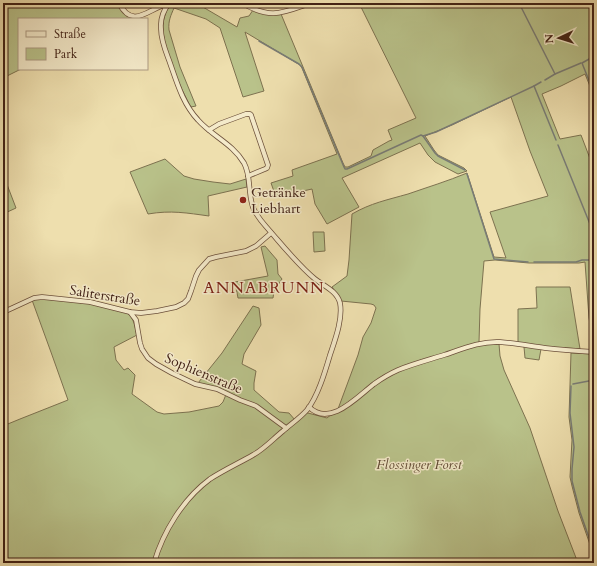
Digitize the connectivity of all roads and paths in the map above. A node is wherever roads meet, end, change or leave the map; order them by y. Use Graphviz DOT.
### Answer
graph roads {
  1 [pos="119,3"];
  2 [pos="169,3"];
  3 [pos="242,3"];
  4 [pos="311,3"];
  5 [pos="209,130"];
  6 [pos="248,176"];
  7 [pos="271,233"];
  8 [pos="3,303"];
  9 [pos="130,312"];
  10 [pos="141,313"];
  11 [pos="136,320"];
  12 [pos="594,352"];
  13 [pos="309,407"];
  14 [pos="286,428"];
  15 [pos="154,563"];
  1 -- 2 [label="street"];
  2 -- 5 [label="street"];
  3 -- 4 [label="street"];
  5 -- 6 [label="street"];
  5 -- 6 [label="street"];
  6 -- 7 [label="street"];
  7 -- 10 [label="street, Saliterstraße"];
  7 -- 13 [label="street"];
  8 -- 9 [label="street, Saliterstraße"];
  9 -- 10 [label="street, Saliterstraße"];
  9 -- 11 [label="street, Sophienstraße"];
  10 -- 11 [label="street"];
  11 -- 14 [label="street, Sophienstraße"];
  12 -- 13 [label="street"];
  13 -- 14 [label="street"];
  14 -- 15 [label="street"];
}
